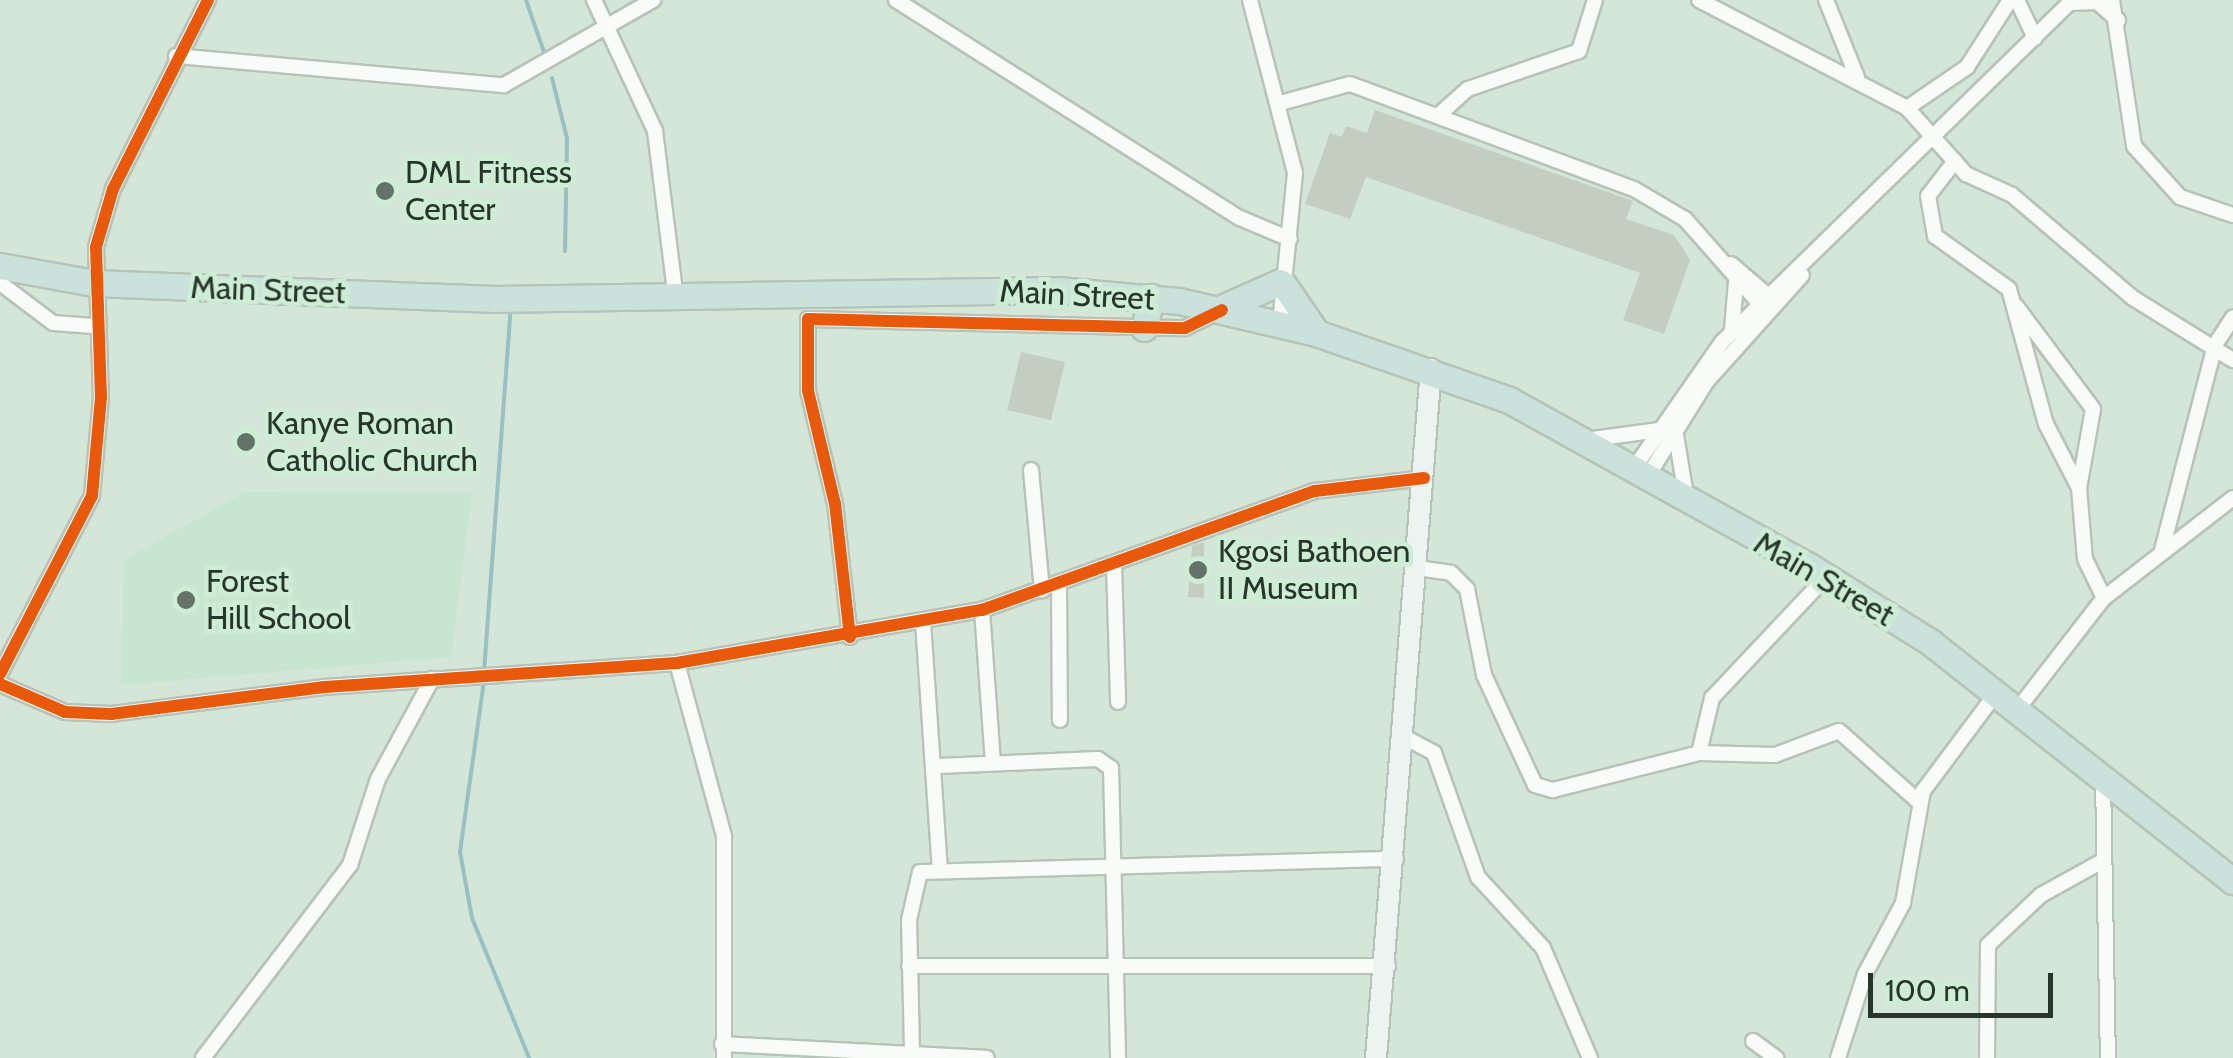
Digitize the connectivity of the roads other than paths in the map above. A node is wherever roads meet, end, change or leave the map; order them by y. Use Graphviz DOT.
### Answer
graph roads {
  1 [pos="208,0"];
  2 [pos="594,0"];
  3 [pos="653,0"];
  4 [pos="896,0"];
  5 [pos="1250,0"];
  6 [pos="1595,0"];
  7 [pos="1700,0"];
  8 [pos="1826,0"];
  9 [pos="2014,0"];
  10 [pos="2112,0"];
  11 [pos="2071,1"];
  12 [pos="2118,20"];
  13 [pos="613,28"];
  14 [pos="2035,38"];
  15 [pos="176,56"];
  16 [pos="1858,77"];
  17 [pos="1284,102"];
  18 [pos="1907,108"];
  19 [pos="1441,113"];
  20 [pos="1933,135"];
  21 [pos="1955,162"];
  22 [pos="1896,170"];
  23 [pos="2233,215"];
  24 [pos="1290,239"];
  25 [pos="1800,264"];
  26 [pos="0,266"];
  27 [pos="1741,278"];
  28 [pos="1282,280"];
  29 [pos="0,283"];
  30 [pos="94,283"];
  31 [pos="675,290"];
  32 [pos="1151,297"];
  33 [pos="1767,303"];
  34 [pos="2016,306"];
  35 [pos="1216,309"];
  36 [pos="2233,317"];
  37 [pos="1272,321"];
  38 [pos="92,326"];
  39 [pos="1144,328"];
  40 [pos="1316,332"];
  41 [pos="1730,334"];
  42 [pos="2215,345"];
  43 [pos="2233,360"];
  44 [pos="1431,369"];
  45 [pos="1676,429"];
  46 [pos="1659,430"];
  47 [pos="1584,440"];
  48 [pos="1031,470"];
  49 [pos="1639,475"];
  50 [pos="1424,478"];
  51 [pos="2079,488"];
  52 [pos="2233,498"];
  53 [pos="1689,505"];
  54 [pos="2162,551"];
  55 [pos="1114,564"];
  56 [pos="1418,568"];
  57 [pos="1826,577"];
  58 [pos="1058,586"];
  59 [pos="1042,591"];
  60 [pos="2104,598"];
  61 [pos="982,610"];
  62 [pos="923,622"];
  63 [pos="850,637"];
  64 [pos="677,663"];
  65 [pos="0,674"];
  66 [pos="432,679"];
  67 [pos="0,684"];
  68 [pos="1994,696"];
  69 [pos="1118,702"];
  70 [pos="2017,710"];
  71 [pos="1060,720"];
  72 [pos="1406,738"];
  73 [pos="1699,753"];
  74 [pos="992,763"];
  75 [pos="939,766"];
  76 [pos="2103,777"];
  77 [pos="1920,803"];
  78 [pos="1396,859"];
  79 [pos="1115,862"];
  80 [pos="2100,864"];
  81 [pos="940,870"];
  82 [pos="2233,881"];
  83 [pos="1116,964"];
  84 [pos="909,966"];
  85 [pos="1388,966"];
  86 [pos="1753,1041"];
  87 [pos="723,1051"];
  88 [pos="912,1051"];
  89 [pos="966,1057"];
  90 [pos="203,1058"];
  91 [pos="987,1058"];
  92 [pos="1118,1058"];
  93 [pos="1376,1058"];
  94 [pos="1590,1058"];
  95 [pos="1776,1058"];
  96 [pos="1838,1058"];
  97 [pos="1988,1058"];
  98 [pos="2108,1058"];
  1 -- 15 [label="street"];
  2 -- 13 [label="street"];
  3 -- 13 [label="street"];
  4 -- 24 [label="street"];
  5 -- 17 [label="street"];
  6 -- 19 [label="street"];
  7 -- 16 [label="street"];
  8 -- 16 [label="street"];
  9 -- 14 [label="street"];
  9 -- 18 [label="street"];
  10 -- 12 [label="street"];
  11 -- 12 [label="street"];
  11 -- 14 [label="street"];
  12 -- 23 [label="street"];
  13 -- 15 [label="street"];
  13 -- 31 [label="street"];
  14 -- 20 [label="street"];
  15 -- 30 [label="street"];
  16 -- 18 [label="street"];
  17 -- 19 [label="street"];
  17 -- 24 [label="street"];
  18 -- 20 [label="street"];
  19 -- 27 [label="street"];
  20 -- 21 [label="street"];
  20 -- 22 [label="street"];
  21 -- 34 [label="street"];
  21 -- 42 [label="street"];
  22 -- 25 [label="street"];
  22 -- 33 [label="street"];
  24 -- 28 [label="street"];
  25 -- 27 [label="street"];
  25 -- 33 [label="street"];
  26 -- 30 [label="highway, Main Street"];
  27 -- 33 [label="street"];
  27 -- 41 [label="street"];
  28 -- 35 [label="highway"];
  28 -- 37 [label="street"];
  28 -- 40 [label="highway"];
  29 -- 38 [label="street"];
  30 -- 31 [label="highway, Main Street"];
  30 -- 38 [label="street"];
  31 -- 32 [label="highway, Main Street"];
  32 -- 35 [label="highway, Main Street"];
  32 -- 39 [label="highway"];
  33 -- 41 [label="street"];
  33 -- 45 [label="street"];
  34 -- 51 [label="street"];
  34 -- 51 [label="street"];
  35 -- 37 [label="highway, Main Street"];
  35 -- 39 [label="street"];
  36 -- 42 [label="street"];
  37 -- 40 [label="highway, Main Street"];
  38 -- 65 [label="street"];
  39 -- 63 [label="street"];
  40 -- 44 [label="highway, Main Street"];
  41 -- 46 [label="street"];
  42 -- 43 [label="street"];
  42 -- 54 [label="street"];
  44 -- 47 [label="highway, Main Street"];
  44 -- 50 [label="street"];
  45 -- 49 [label="street"];
  45 -- 53 [label="street"];
  46 -- 47 [label="street"];
  46 -- 49 [label="street"];
  47 -- 49 [label="highway, Main Street"];
  48 -- 59 [label="street"];
  49 -- 53 [label="highway, Main Street"];
  50 -- 55 [label="street"];
  50 -- 56 [label="street"];
  51 -- 60 [label="street"];
  52 -- 54 [label="street"];
  53 -- 57 [label="highway, Main Street"];
  54 -- 60 [label="street"];
  55 -- 58 [label="street"];
  55 -- 69 [label="street"];
  56 -- 72 [label="street"];
  56 -- 73 [label="street"];
  57 -- 68 [label="highway, Main Street"];
  57 -- 73 [label="street"];
  58 -- 59 [label="street"];
  58 -- 71 [label="street"];
  59 -- 61 [label="street"];
  60 -- 70 [label="street"];
  61 -- 62 [label="street"];
  61 -- 74 [label="street"];
  62 -- 63 [label="street"];
  62 -- 75 [label="street"];
  63 -- 64 [label="street"];
  64 -- 66 [label="street"];
  64 -- 87 [label="street"];
  66 -- 67 [label="street"];
  66 -- 90 [label="street"];
  68 -- 70 [label="highway, Main Street"];
  68 -- 77 [label="street"];
  70 -- 76 [label="highway, Main Street"];
  72 -- 78 [label="street"];
  72 -- 94 [label="street"];
  73 -- 77 [label="street"];
  74 -- 75 [label="street"];
  74 -- 79 [label="street"];
  75 -- 81 [label="street"];
  76 -- 80 [label="street"];
  76 -- 82 [label="highway, Main Street"];
  77 -- 96 [label="street"];
  78 -- 79 [label="street"];
  78 -- 85 [label="street"];
  79 -- 81 [label="street"];
  79 -- 83 [label="street"];
  80 -- 97 [label="street"];
  80 -- 98 [label="street"];
  81 -- 84 [label="street"];
  83 -- 84 [label="street"];
  83 -- 85 [label="street"];
  83 -- 92 [label="street"];
  84 -- 88 [label="street"];
  85 -- 93 [label="street"];
  86 -- 95 [label="street"];
  87 -- 88 [label="street"];
  88 -- 89 [label="street"];
  89 -- 91 [label="street"];
}
